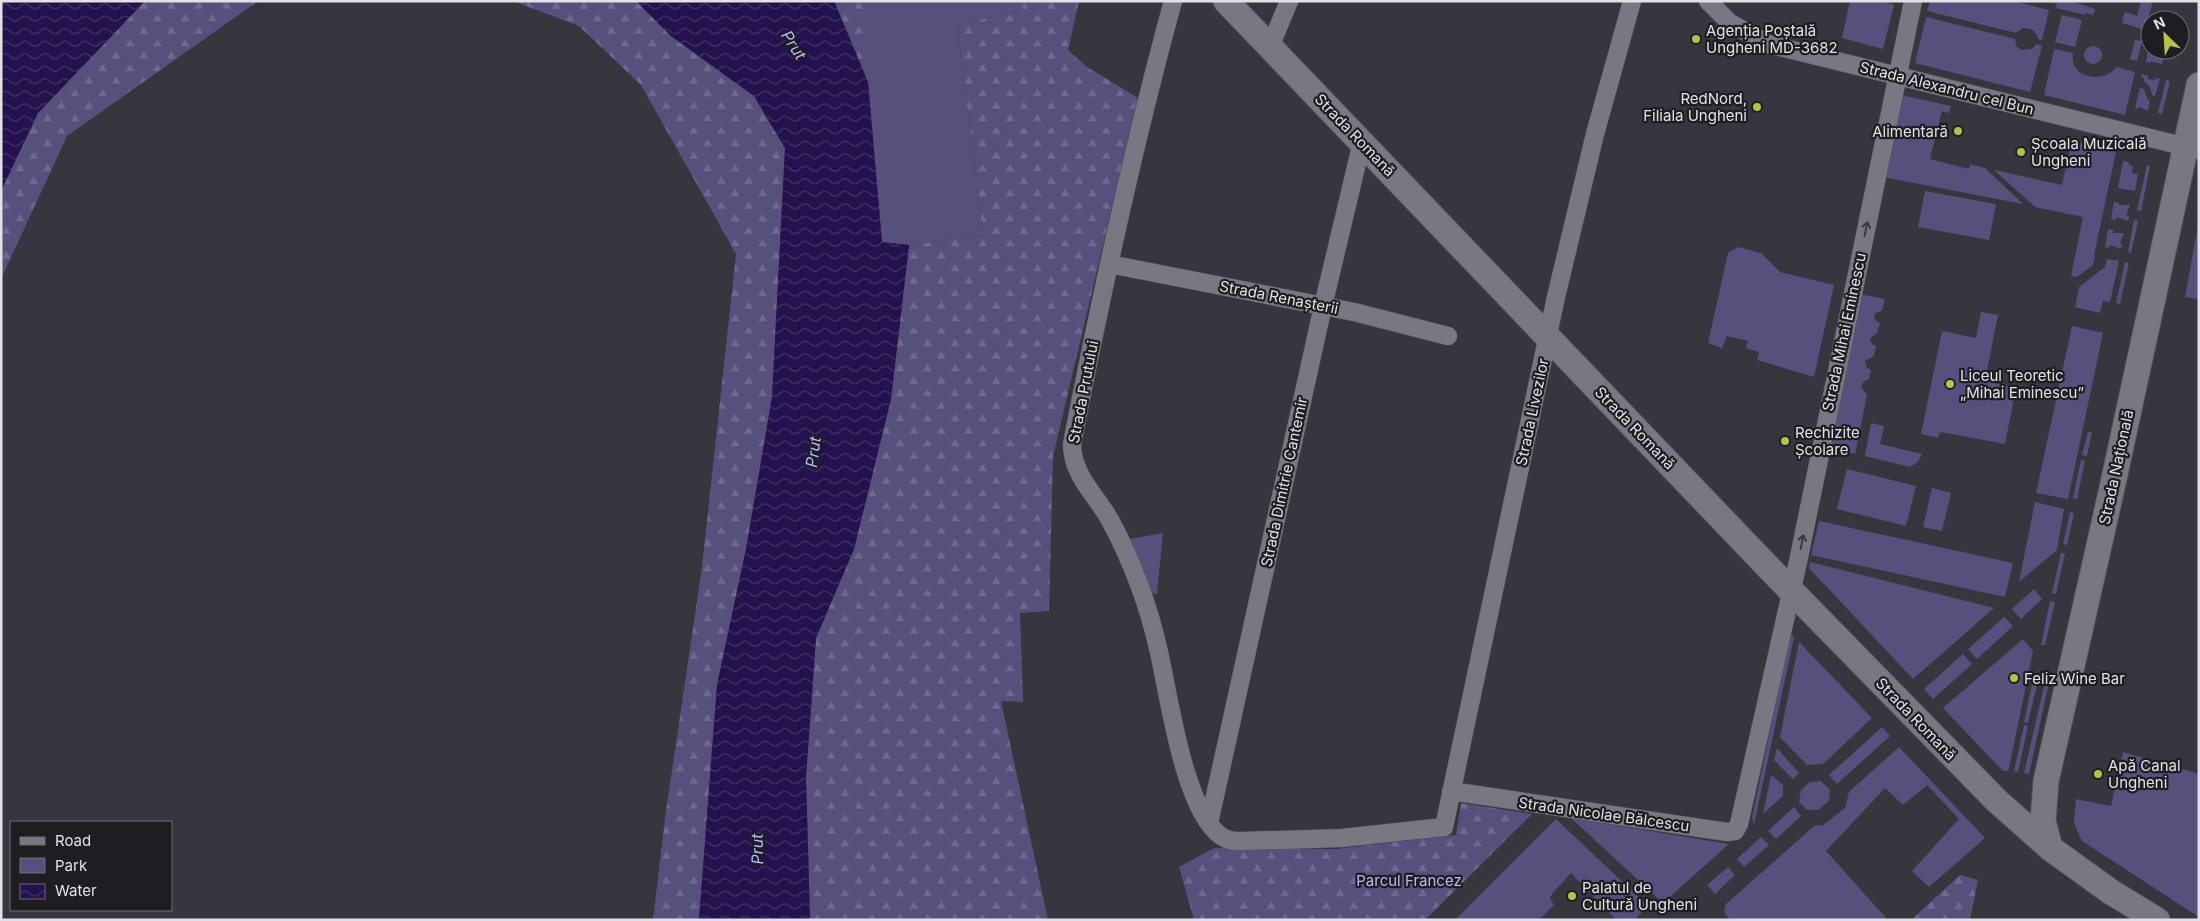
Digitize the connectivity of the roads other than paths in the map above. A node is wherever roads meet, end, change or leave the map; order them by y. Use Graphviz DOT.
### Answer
graph roads {
  1 [pos="1173,1"];
  2 [pos="1226,1"];
  3 [pos="1288,1"];
  4 [pos="1632,1"];
  5 [pos="1708,1"];
  6 [pos="1913,1"];
  7 [pos="1270,47"];
  8 [pos="1899,77"];
  9 [pos="2199,85"];
  10 [pos="1362,142"];
  11 [pos="2192,149"];
  12 [pos="1109,264"];
  13 [pos="1323,306"];
  14 [pos="1448,336"];
  15 [pos="1548,337"];
  16 [pos="1791,590"];
  17 [pos="1451,791"];
  18 [pos="1743,810"];
  19 [pos="1209,823"];
  20 [pos="2050,848"];
  21 [pos="2157,920"];
  1 -- 12 [label="street, Strada Prutului"];
  2 -- 7 [label="main road, Strada Romană"];
  3 -- 7 [label="street"];
  4 -- 15 [label="street, Strada Livezilor"];
  5 -- 8 [label="street, Strada Alexandru cel Bun"];
  6 -- 8 [label="street, Strada Mihai Eminescu"];
  7 -- 10 [label="main road, Strada Romană"];
  8 -- 11 [label="street, Strada Alexandru cel Bun"];
  16 -- 8 [label="street, Strada Mihai Eminescu, one-way"];
  9 -- 11 [label="main road, Strada Națională"];
  10 -- 13 [label="street, Strada Dimitrie Cantemir"];
  10 -- 15 [label="main road, Strada Romană"];
  11 -- 20 [label="main road, Strada Națională"];
  12 -- 13 [label="street, Strada Renașterii"];
  12 -- 19 [label="street, Strada Prutului"];
  13 -- 14 [label="street, Strada Renașterii"];
  13 -- 19 [label="street, Strada Dimitrie Cantemir"];
  15 -- 16 [label="main road, Strada Romană"];
  15 -- 17 [label="street, Strada Livezilor"];
  16 -- 18 [label="street, Strada Mihai Eminescu"];
  16 -- 20 [label="main road, Strada Romană"];
  17 -- 18 [label="street, Strada Nicolae Bălcescu"];
  17 -- 19 [label="street, Strada Livezilor"];
  20 -- 21 [label="main road, Strada Romană"];
}
